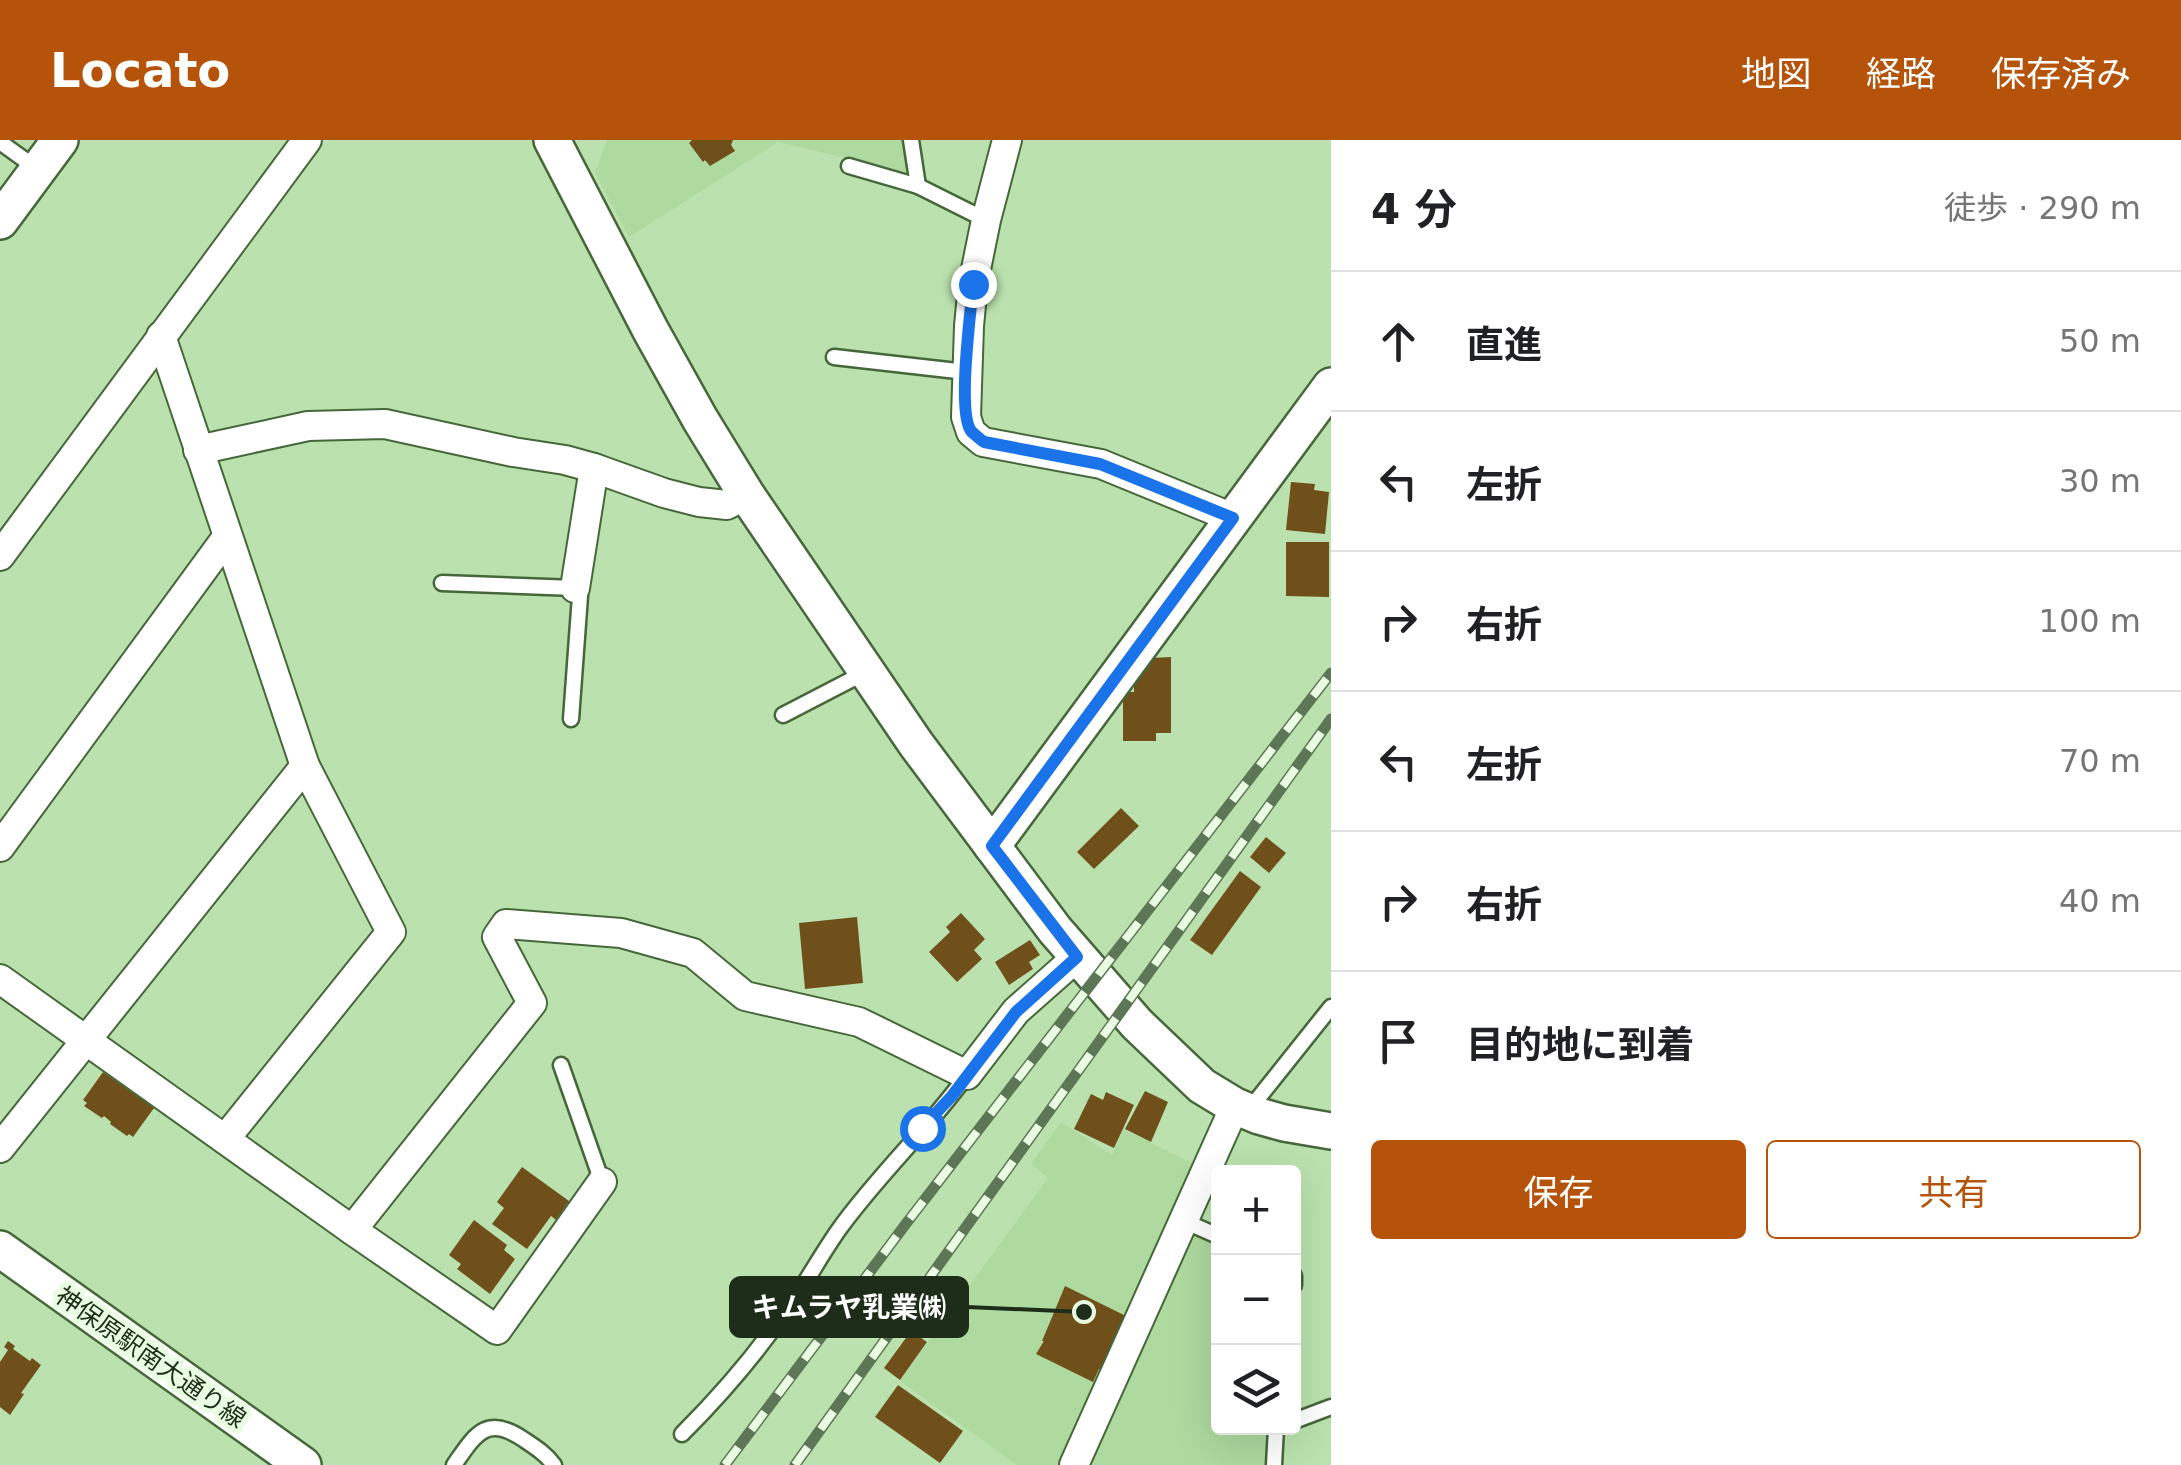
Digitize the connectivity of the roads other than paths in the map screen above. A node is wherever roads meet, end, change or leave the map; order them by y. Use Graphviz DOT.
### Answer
graph roads {
  1 [pos="60,140"];
  2 [pos="306,140"];
  3 [pos="552,140"];
  4 [pos="911,140"];
  5 [pos="1007,140"];
  6 [pos="0,142"];
  7 [pos="848,166"];
  8 [pos="38,170"];
  9 [pos="918,186"];
  10 [pos="986,220"];
  11 [pos="0,222"];
  12 [pos="162,336"];
  13 [pos="834,356"];
  14 [pos="966,372"];
  15 [pos="1331,386"];
  16 [pos="198,450"];
  17 [pos="594,468"];
  18 [pos="746,494"];
  19 [pos="1233,518"];
  20 [pos="227,537"];
  21 [pos="0,556"];
  22 [pos="442,582"];
  23 [pos="576,588"];
  24 [pos="867,672"];
  25 [pos="782,715"];
  26 [pos="571,718"];
  27 [pos="305,766"];
  28 [pos="992,846"];
  29 [pos="0,847"];
  30 [pos="1077,957"];
  31 [pos="0,979"];
  32 [pos="1331,1007"];
  33 [pos="86,1040"];
  34 [pos="561,1065"];
  35 [pos="967,1075"];
  36 [pos="1241,1109"];
  37 [pos="1331,1131"];
  38 [pos="225,1139"];
  39 [pos="0,1148"];
  40 [pos="602,1182"];
  41 [pos="1184,1221"];
  42 [pos="352,1230"];
  43 [pos="1211,1233"];
  44 [pos="0,1249"];
  45 [pos="1331,1408"];
  46 [pos="1301,1419"];
  47 [pos="682,1434"];
  48 [pos="1276,1435"];
  49 [pos="303,1465"];
  50 [pos="454,1465"];
  51 [pos="554,1465"];
  52 [pos="1074,1465"];
  53 [pos="1274,1465"];
  1 -- 8 [label="street"];
  2 -- 12 [label="street"];
  3 -- 18 [label="street"];
  4 -- 9 [label="lane"];
  5 -- 10 [label="street"];
  6 -- 8 [label="lane"];
  7 -- 9 [label="lane"];
  8 -- 11 [label="street"];
  9 -- 10 [label="lane"];
  10 -- 14 [label="street"];
  12 -- 16 [label="street"];
  12 -- 21 [label="street"];
  13 -- 14 [label="lane"];
  14 -- 19 [label="street"];
  15 -- 19 [label="street"];
  16 -- 17 [label="street"];
  16 -- 20 [label="street"];
  17 -- 18 [label="street"];
  17 -- 23 [label="street"];
  18 -- 24 [label="street"];
  19 -- 28 [label="street"];
  20 -- 27 [label="street"];
  20 -- 29 [label="street"];
  22 -- 23 [label="lane"];
  23 -- 26 [label="lane"];
  24 -- 25 [label="lane"];
  24 -- 28 [label="street"];
  27 -- 33 [label="street"];
  27 -- 38 [label="street"];
  28 -- 30 [label="street"];
  30 -- 35 [label="street"];
  30 -- 36 [label="street"];
  31 -- 33 [label="street"];
  32 -- 36 [label="lane"];
  33 -- 38 [label="street"];
  33 -- 39 [label="street"];
  34 -- 40 [label="lane"];
  35 -- 42 [label="street"];
  35 -- 47 [label="lane"];
  36 -- 37 [label="street"];
  36 -- 41 [label="street"];
  38 -- 42 [label="street"];
  40 -- 42 [label="street"];
  41 -- 43 [label="lane"];
  41 -- 52 [label="street"];
  44 -- 49 [label="street, 神保原駅南大通り線"];
  45 -- 46 [label="lane"];
  48 -- 53 [label="lane"];
  50 -- 51 [label="lane"];
}
